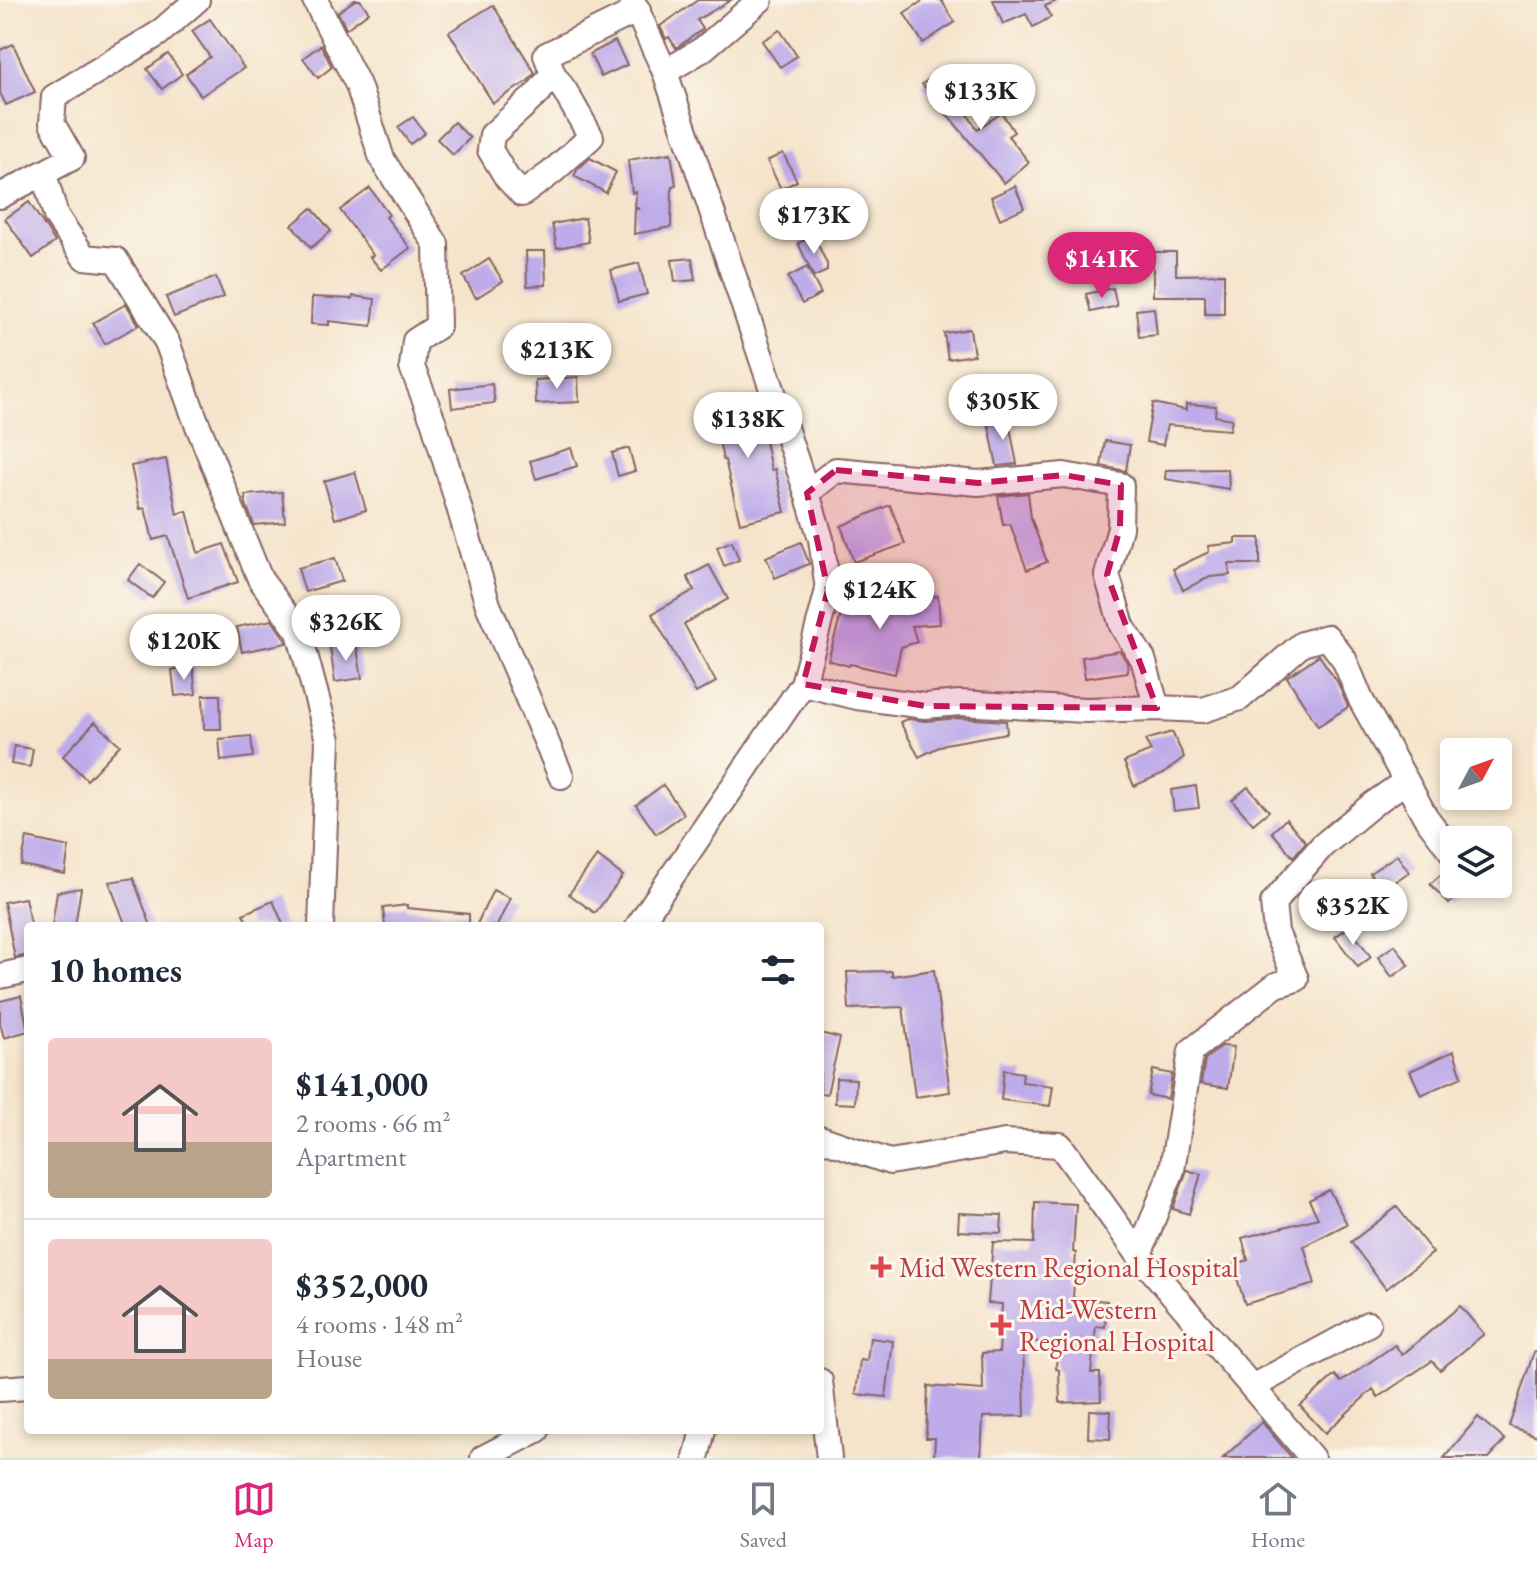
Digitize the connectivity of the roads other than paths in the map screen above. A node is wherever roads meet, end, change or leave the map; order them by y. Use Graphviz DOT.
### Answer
graph roads {
  1 [pos="197,0"];
  2 [pos="315,0"];
  3 [pos="760,0"];
  4 [pos="635,5"];
  5 [pos="665,72"];
  6 [pos="553,74"];
  7 [pos="44,174"];
  8 [pos="0,196"];
  9 [pos="807,493"];
  10 [pos="803,684"];
  11 [pos="1157,708"];
  12 [pos="561,776"];
  13 [pos="1406,781"];
  14 [pos="1440,836"];
  15 [pos="321,922"];
  16 [pos="641,922"];
  17 [pos="24,971"];
  18 [pos="0,976"];
  19 [pos="824,1139"];
  20 [pos="1139,1255"];
  21 [pos="1368,1324"];
  22 [pos="24,1387"];
  23 [pos="1252,1387"];
  24 [pos="0,1389"];
  25 [pos="824,1415"];
  26 [pos="529,1434"];
  27 [pos="702,1434"];
  28 [pos="483,1458"];
  29 [pos="696,1458"];
  30 [pos="829,1458"];
  31 [pos="1312,1458"];
  1 -- 7 [label="street"];
  2 -- 12 [label="street"];
  3 -- 5 [label="street"];
  4 -- 5 [label="street"];
  4 -- 6 [label="street"];
  5 -- 9 [label="street"];
  6 -- 6 [label="street"];
  7 -- 8 [label="street"];
  7 -- 15 [label="street"];
  9 -- 10 [label="street"];
  9 -- 11 [label="street"];
  10 -- 11 [label="street"];
  10 -- 16 [label="street"];
  11 -- 13 [label="street"];
  13 -- 14 [label="street"];
  13 -- 20 [label="street"];
  17 -- 18 [label="street"];
  19 -- 20 [label="street"];
  20 -- 23 [label="street"];
  21 -- 23 [label="street"];
  22 -- 24 [label="street"];
  23 -- 31 [label="street"];
  25 -- 30 [label="street"];
  26 -- 28 [label="street"];
  27 -- 29 [label="street"];
}
